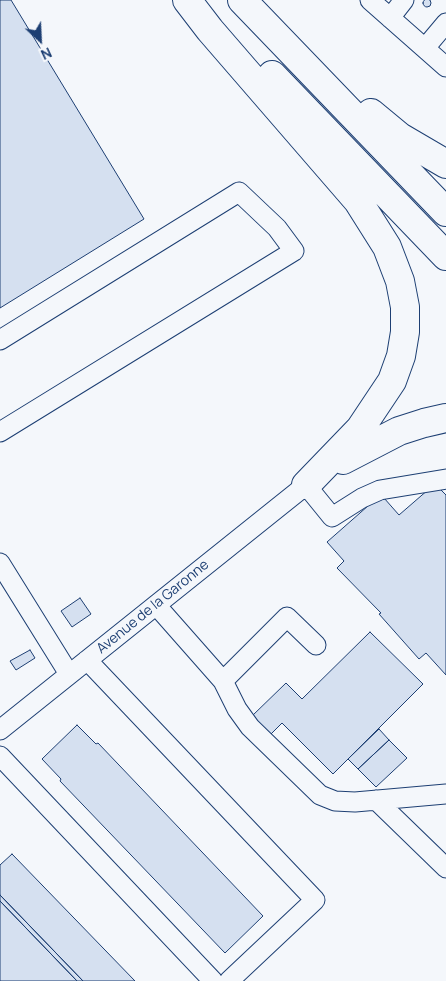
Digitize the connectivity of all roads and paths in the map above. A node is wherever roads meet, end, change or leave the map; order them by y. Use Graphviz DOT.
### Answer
graph roads {
  1 [pos="187,0"];
  2 [pos="200,0"];
  3 [pos="242,0"];
  4 [pos="247,0"];
  5 [pos="370,0"];
  6 [pos="404,0"];
  7 [pos="390,18"];
  8 [pos="446,23"];
  9 [pos="425,48"];
  10 [pos="446,67"];
  11 [pos="446,164"];
  12 [pos="446,212"];
  13 [pos="446,256"];
  14 [pos="0,340"];
  15 [pos="446,418"];
  16 [pos="0,432"];
  17 [pos="446,479"];
  18 [pos="306,484"];
  19 [pos="0,563"];
  20 [pos="156,604"];
  21 [pos="316,645"];
  22 [pos="87,660"];
  23 [pos="69,674"];
  24 [pos="223,681"];
  25 [pos="0,730"];
  26 [pos="0,756"];
  27 [pos="446,794"];
  28 [pos="376,800"];
  29 [pos="446,868"];
  30 [pos="213,981"];
  31 [pos="229,981"];
  1 -- 18 [label="highway"];
  2 -- 13 [label="highway"];
  3 -- 12 [label="highway"];
  4 -- 11 [label="highway"];
  5 -- 7 [label="street"];
  6 -- 7 [label="street"];
  7 -- 9 [label="street"];
  8 -- 9 [label="street"];
  9 -- 10 [label="street"];
  14 -- 16 [label="street"];
  15 -- 18 [label="highway"];
  17 -- 18 [label="street"];
  18 -- 20 [label="street, Avenue de la Garonne"];
  19 -- 23 [label="street"];
  20 -- 22 [label="street, Avenue de la Garonne"];
  20 -- 24 [label="street"];
  21 -- 24 [label="street"];
  22 -- 23 [label="street, Avenue de la Garonne"];
  22 -- 31 [label="street"];
  23 -- 25 [label="street, Avenue de la Garonne"];
  24 -- 28 [label="street"];
  26 -- 30 [label="street"];
  27 -- 28 [label="street"];
  28 -- 29 [label="street"];
}
